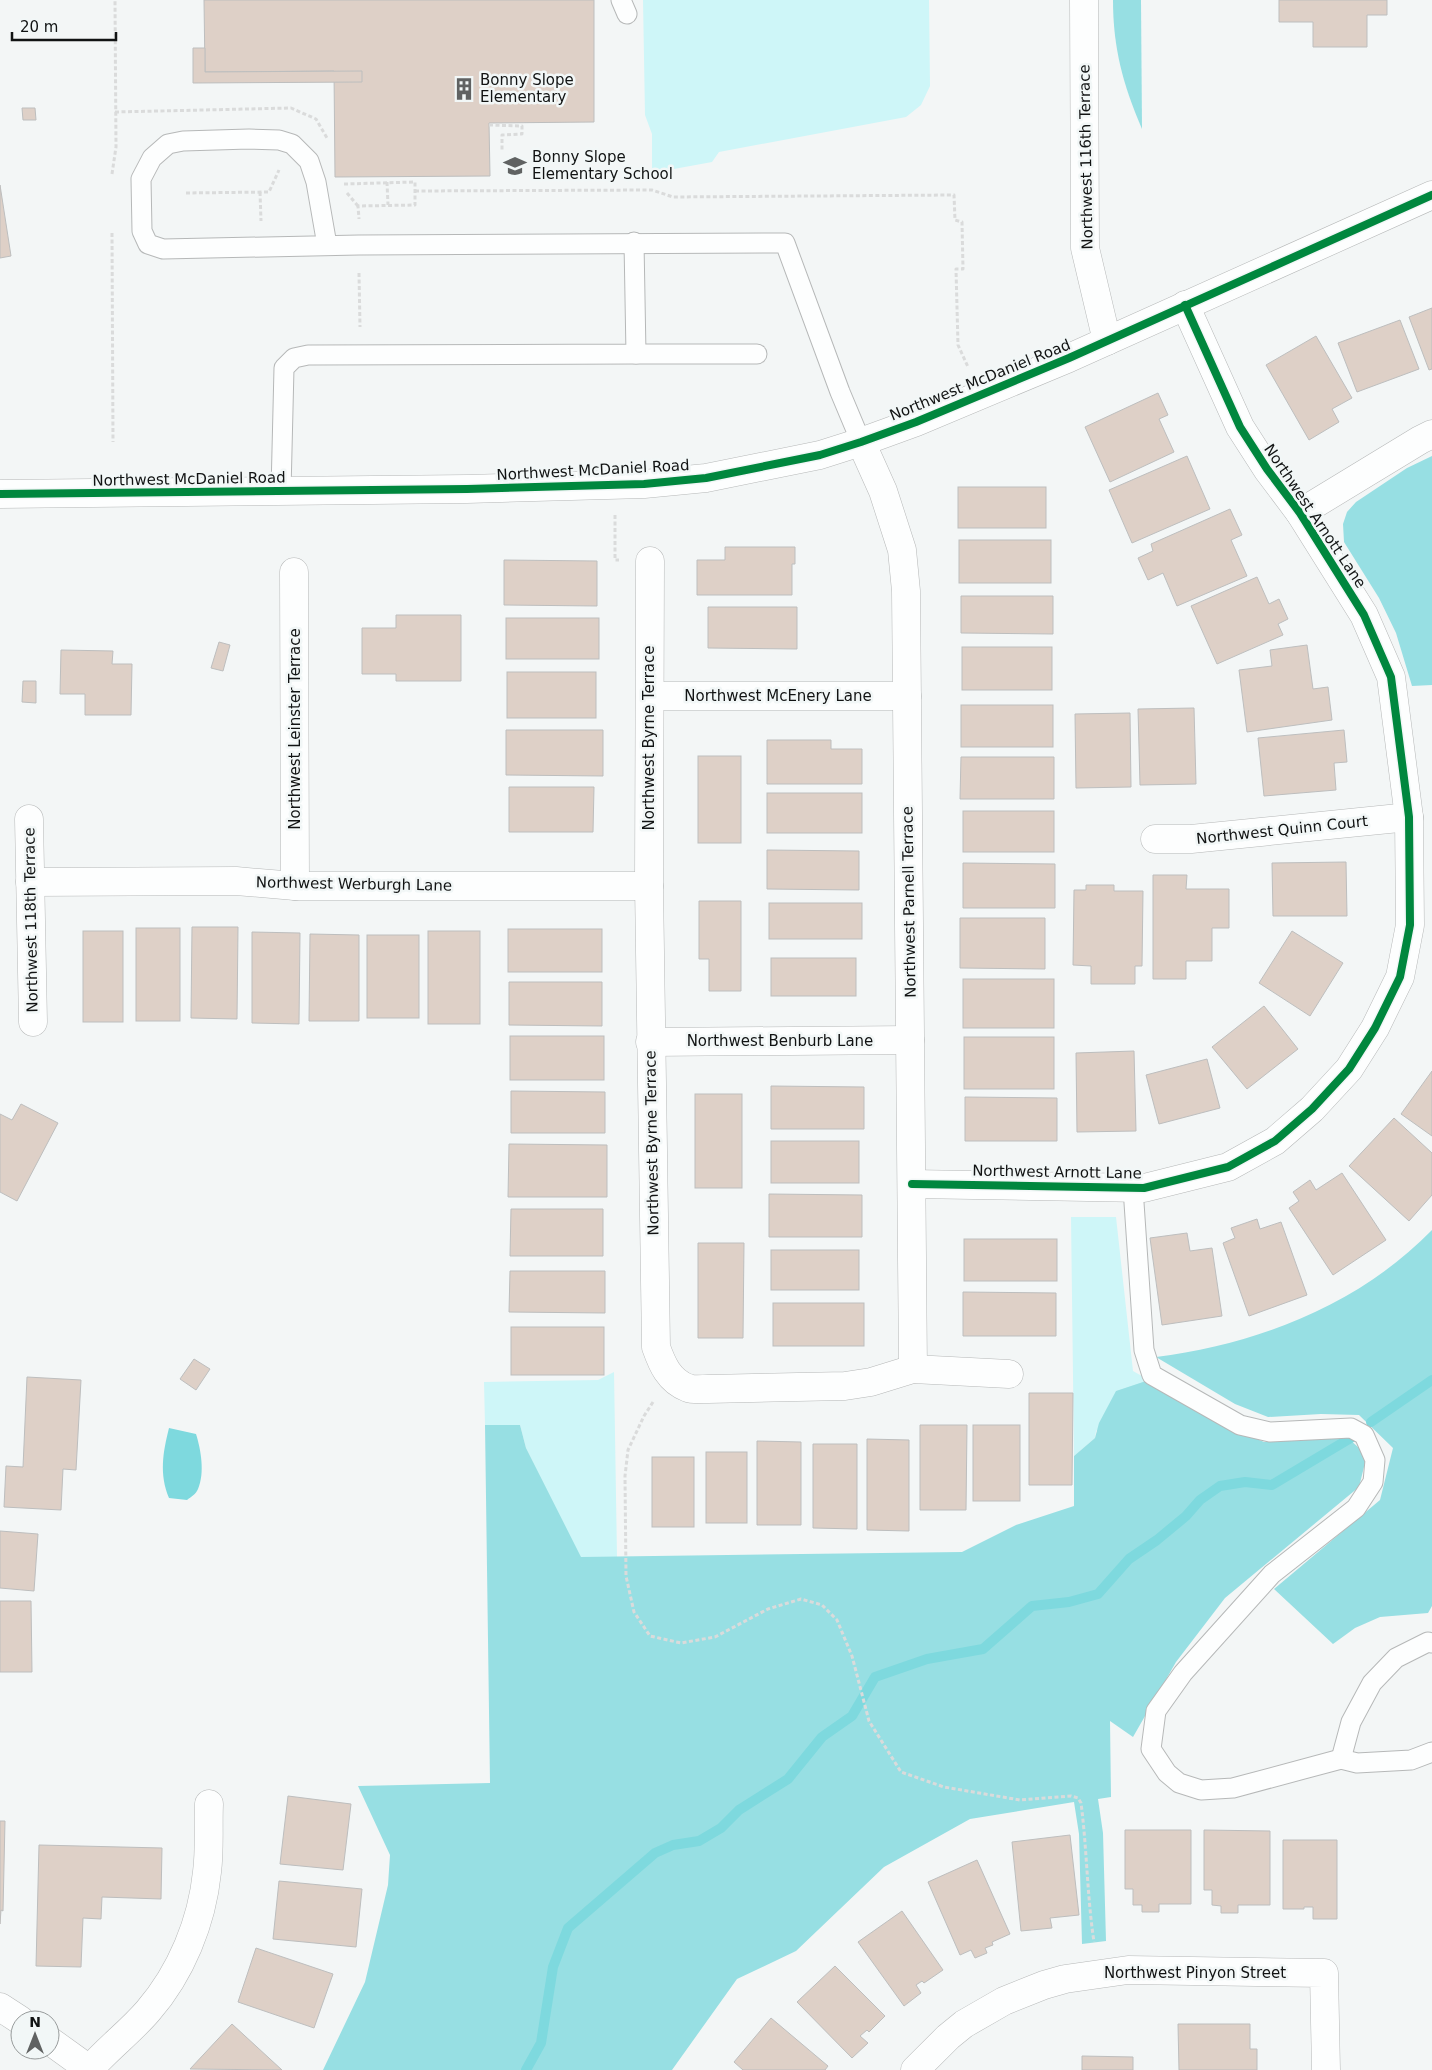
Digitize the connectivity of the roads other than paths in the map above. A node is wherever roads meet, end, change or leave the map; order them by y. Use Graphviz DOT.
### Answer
graph roads {
  1 [pos="1084,0"];
  2 [pos="1432,194"];
  3 [pos="634,242"];
  4 [pos="327,245"];
  5 [pos="1185,305"];
  6 [pos="1107,341"];
  7 [pos="636,354"];
  8 [pos="757,354"];
  9 [pos="1432,434"];
  10 [pos="861,442"];
  11 [pos="281,492"];
  12 [pos="0,494"];
  13 [pos="1300,513"];
  14 [pos="650,561"];
  15 [pos="294,572"];
  16 [pos="650,696"];
  17 [pos="907,696"];
  18 [pos="1409,817"];
  19 [pos="29,819"];
  20 [pos="1155,839"];
  21 [pos="30,882"];
  22 [pos="295,886"];
  23 [pos="648,886"];
  24 [pos="33,1022"];
  25 [pos="910,1040"];
  26 [pos="650,1042"];
  27 [pos="912,1184"];
  28 [pos="1134,1188"];
  29 [pos="913,1370"];
  30 [pos="1009,1374"];
  31 [pos="1432,1643"];
  32 [pos="1432,1752"];
  33 [pos="1341,1759"];
  34 [pos="208,1804"];
  35 [pos="60,2048"];
  36 [pos="89,2070"];
  37 [pos="915,2070"];
  38 [pos="1326,2070"];
  1 -- 6 [label="street, Northwest 116th Terrace"];
  2 -- 5 [label="street, Northwest McDaniel Road"];
  3 -- 4 [label="lane"];
  3 -- 7 [label="lane"];
  3 -- 10 [label="lane"];
  4 -- 4 [label="lane"];
  5 -- 6 [label="street, Northwest McDaniel Road"];
  5 -- 13 [label="street, Northwest Arnott Lane"];
  6 -- 10 [label="street, Northwest McDaniel Road"];
  7 -- 8 [label="lane"];
  7 -- 11 [label="lane"];
  9 -- 13 [label="street"];
  10 -- 11 [label="street, Northwest McDaniel Road"];
  10 -- 17 [label="street, Northwest Parnell Terrace"];
  11 -- 12 [label="street, Northwest McDaniel Road"];
  13 -- 18 [label="street, Northwest Arnott Lane"];
  14 -- 16 [label="street, Northwest Byrne Terrace"];
  15 -- 22 [label="street, Northwest Leinster Terrace"];
  16 -- 17 [label="street, Northwest McEnery Lane"];
  16 -- 23 [label="street, Northwest Byrne Terrace"];
  17 -- 25 [label="street, Northwest Parnell Terrace"];
  18 -- 20 [label="street, Northwest Quinn Court"];
  18 -- 28 [label="street, Northwest Arnott Lane"];
  19 -- 21 [label="street, Northwest 118th Terrace"];
  21 -- 22 [label="street, Northwest Werburgh Lane"];
  21 -- 24 [label="street, Northwest 118th Terrace"];
  22 -- 23 [label="street, Northwest Werburgh Lane"];
  23 -- 26 [label="street, Northwest Byrne Terrace"];
  25 -- 26 [label="street, Northwest Benburb Lane"];
  25 -- 27 [label="street, Northwest Parnell Terrace"];
  26 -- 29 [label="street, Northwest Byrne Terrace"];
  27 -- 28 [label="street, Northwest Arnott Lane"];
  27 -- 29 [label="street, Northwest Parnell Terrace"];
  28 -- 33 [label="lane"];
  29 -- 30 [label="street"];
  31 -- 33 [label="lane"];
  32 -- 33 [label="lane"];
  34 -- 36 [label="street"];
  35 -- 36 [label="street"];
  37 -- 38 [label="street, Northwest Pinyon Street"];
}
